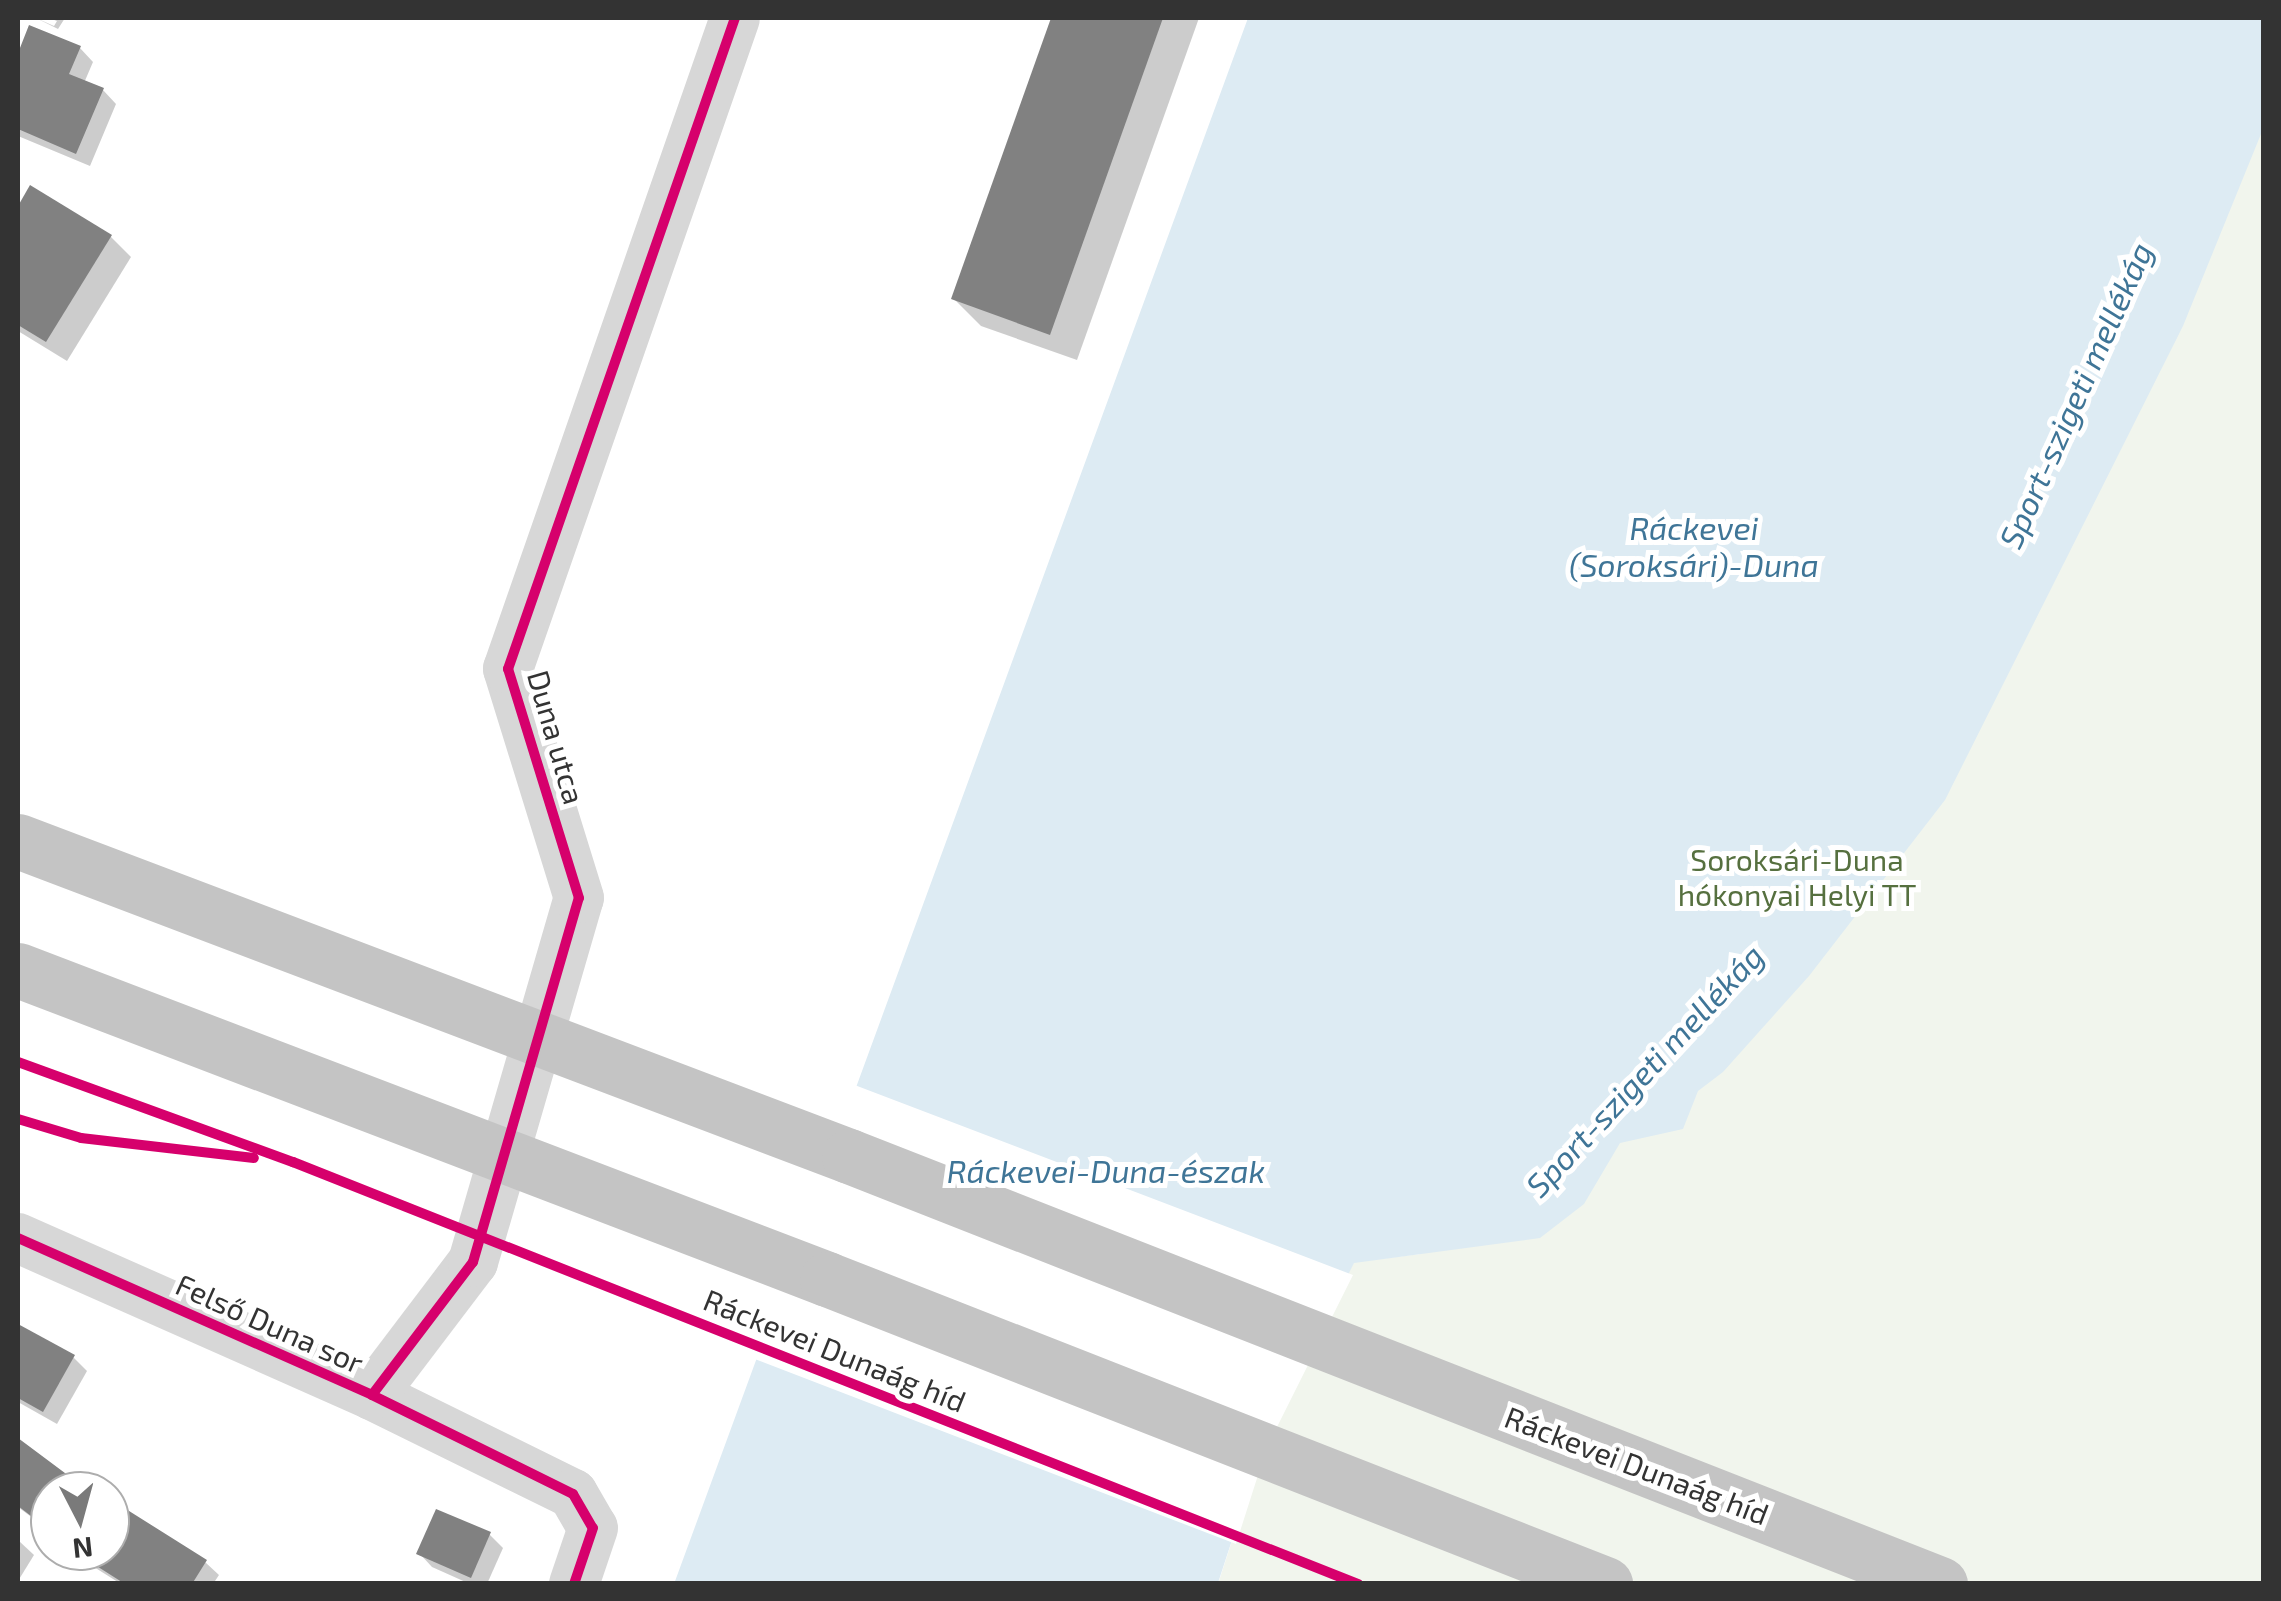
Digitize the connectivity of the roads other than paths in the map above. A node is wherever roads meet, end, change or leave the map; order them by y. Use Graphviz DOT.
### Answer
graph roads {
  1 [pos="734,18"];
  2 [pos="18,841"];
  3 [pos="18,970"];
  4 [pos="18,1238"];
  5 [pos="372,1395"];
  6 [pos="574,1584"];
  7 [pos="1605,1584"];
  8 [pos="1940,1584"];
  1 -- 5 [label="street, Duna utca"];
  2 -- 8 [label="highway, Ráckevei Dunaág híd"];
  3 -- 7 [label="highway, Ráckevei Dunaág híd"];
  4 -- 5 [label="street, Felső Duna sor"];
  5 -- 6 [label="street, Felső Duna sor"];
}
